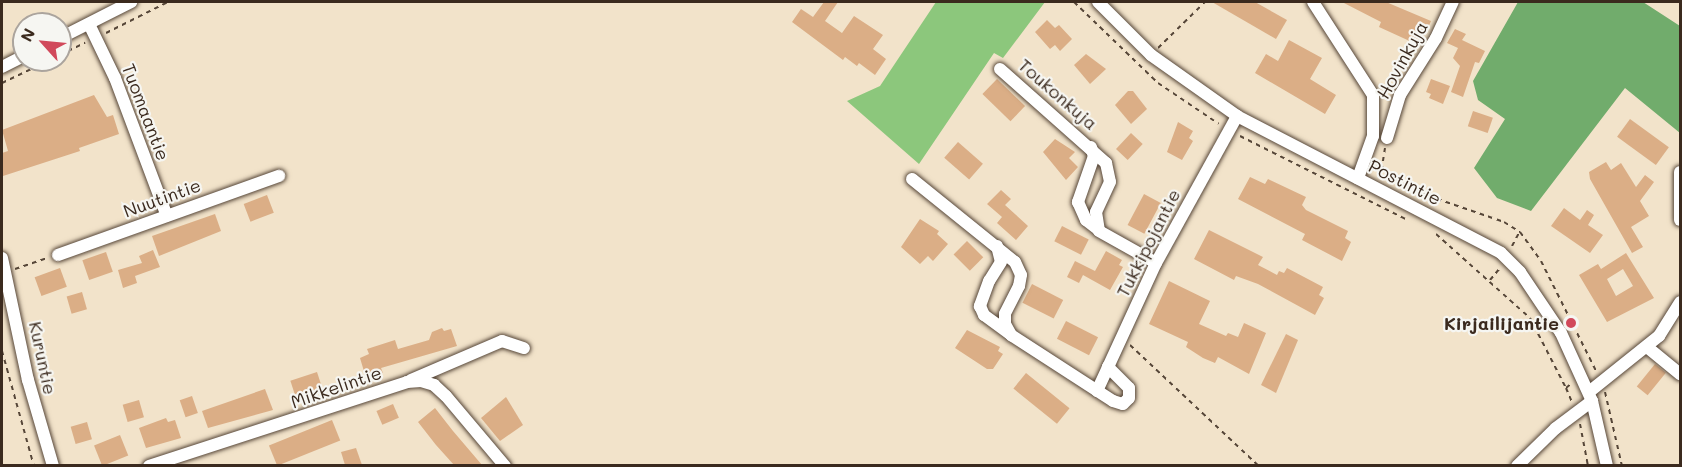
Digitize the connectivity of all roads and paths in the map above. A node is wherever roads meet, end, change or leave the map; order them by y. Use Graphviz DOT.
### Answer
graph roads {
  1 [pos="130,2"];
  2 [pos="168,2"];
  3 [pos="1074,2"];
  4 [pos="1098,2"];
  5 [pos="1205,2"];
  6 [pos="1313,2"];
  7 [pos="1453,2"];
  8 [pos="89,24"];
  9 [pos="72,32"];
  10 [pos="96,38"];
  11 [pos="72,49"];
  12 [pos="1151,55"];
  13 [pos="1000,69"];
  14 [pos="25,72"];
  15 [pos="2,83"];
  16 [pos="1237,116"];
  17 [pos="1229,130"];
  18 [pos="1387,138"];
  19 [pos="1091,147"];
  20 [pos="1680,172"];
  21 [pos="279,176"];
  22 [pos="1358,178"];
  23 [pos="912,179"];
  24 [pos="167,216"];
  25 [pos="1410,220"];
  26 [pos="1680,220"];
  27 [pos="1427,229"];
  28 [pos="1099,231"];
  29 [pos="1520,232"];
  30 [pos="996,245"];
  31 [pos="1509,252"];
  32 [pos="58,255"];
  33 [pos="2,258"];
  34 [pos="1156,262"];
  35 [pos="1501,267"];
  36 [pos="6,273"];
  37 [pos="1490,280"];
  38 [pos="1680,302"];
  39 [pos="1011,335"];
  40 [pos="1121,337"];
  41 [pos="1647,347"];
  42 [pos="524,348"];
  43 [pos="2,351"];
  44 [pos="1593,366"];
  45 [pos="1108,367"];
  46 [pos="1680,374"];
  47 [pos="1581,376"];
  48 [pos="406,382"];
  49 [pos="1566,388"];
  50 [pos="1097,391"];
  51 [pos="1605,391"];
  52 [pos="1591,397"];
  53 [pos="1573,403"];
  54 [pos="1578,418"];
  55 [pos="34,465"];
  56 [pos="53,465"];
  57 [pos="149,465"];
  58 [pos="505,465"];
  59 [pos="1260,465"];
  60 [pos="1517,465"];
  61 [pos="1588,465"];
  62 [pos="1607,465"];
  63 [pos="1622,465"];
  1 -- 8 [label="street"];
  2 -- 10 [label="path"];
  3 -- 17 [label="path"];
  4 -- 12 [label="street, Postintie"];
  5 -- 12 [label="path"];
  6 -- 22 [label="street"];
  7 -- 18 [label="street, Hovinkuja"];
  8 -- 9 [label="street"];
  8 -- 10 [label="street, Tuomaantie"];
  10 -- 11 [label="path"];
  10 -- 24 [label="street, Tuomaantie"];
  12 -- 16 [label="street, Postintie"];
  13 -- 19 [label="street, Toukonkuja"];
  14 -- 15 [label="path"];
  16 -- 17 [label="street, Tukkipojantie"];
  16 -- 22 [label="street, Postintie"];
  17 -- 25 [label="path"];
  17 -- 34 [label="street, Tukkipojantie"];
  19 -- 28 [label="street, Toukonkuja"];
  19 -- 28 [label="street, Toukonkuja"];
  20 -- 26 [label="street"];
  21 -- 24 [label="street, Nuutintie"];
  22 -- 47 [label="street, Postintie"];
  23 -- 30 [label="street"];
  24 -- 32 [label="street, Nuutintie"];
  27 -- 37 [label="path"];
  28 -- 34 [label="street, Toukonkuja"];
  29 -- 31 [label="path"];
  30 -- 39 [label="street"];
  30 -- 39 [label="street"];
  32 -- 36 [label="path"];
  33 -- 36 [label="street, Kuruntie"];
  34 -- 40 [label="street, Tukkipojantie"];
  35 -- 37 [label="path"];
  36 -- 56 [label="street, Kuruntie"];
  37 -- 49 [label="path"];
  38 -- 41 [label="street"];
  39 -- 50 [label="street"];
  40 -- 45 [label="street, Tukkipojantie"];
  40 -- 59 [label="path"];
  41 -- 46 [label="street"];
  41 -- 52 [label="street"];
  42 -- 48 [label="street"];
  43 -- 55 [label="path"];
  44 -- 47 [label="path"];
  45 -- 50 [label="street, Tukkipojantie"];
  45 -- 50 [label="street"];
  47 -- 49 [label="path"];
  47 -- 52 [label="street, Postintie"];
  48 -- 57 [label="street, Mikkelintie"];
  48 -- 58 [label="street, Mikkelintie"];
  49 -- 53 [label="path"];
  51 -- 63 [label="path"];
  52 -- 60 [label="street"];
  52 -- 62 [label="street, Postintie"];
  54 -- 61 [label="path"];
}
